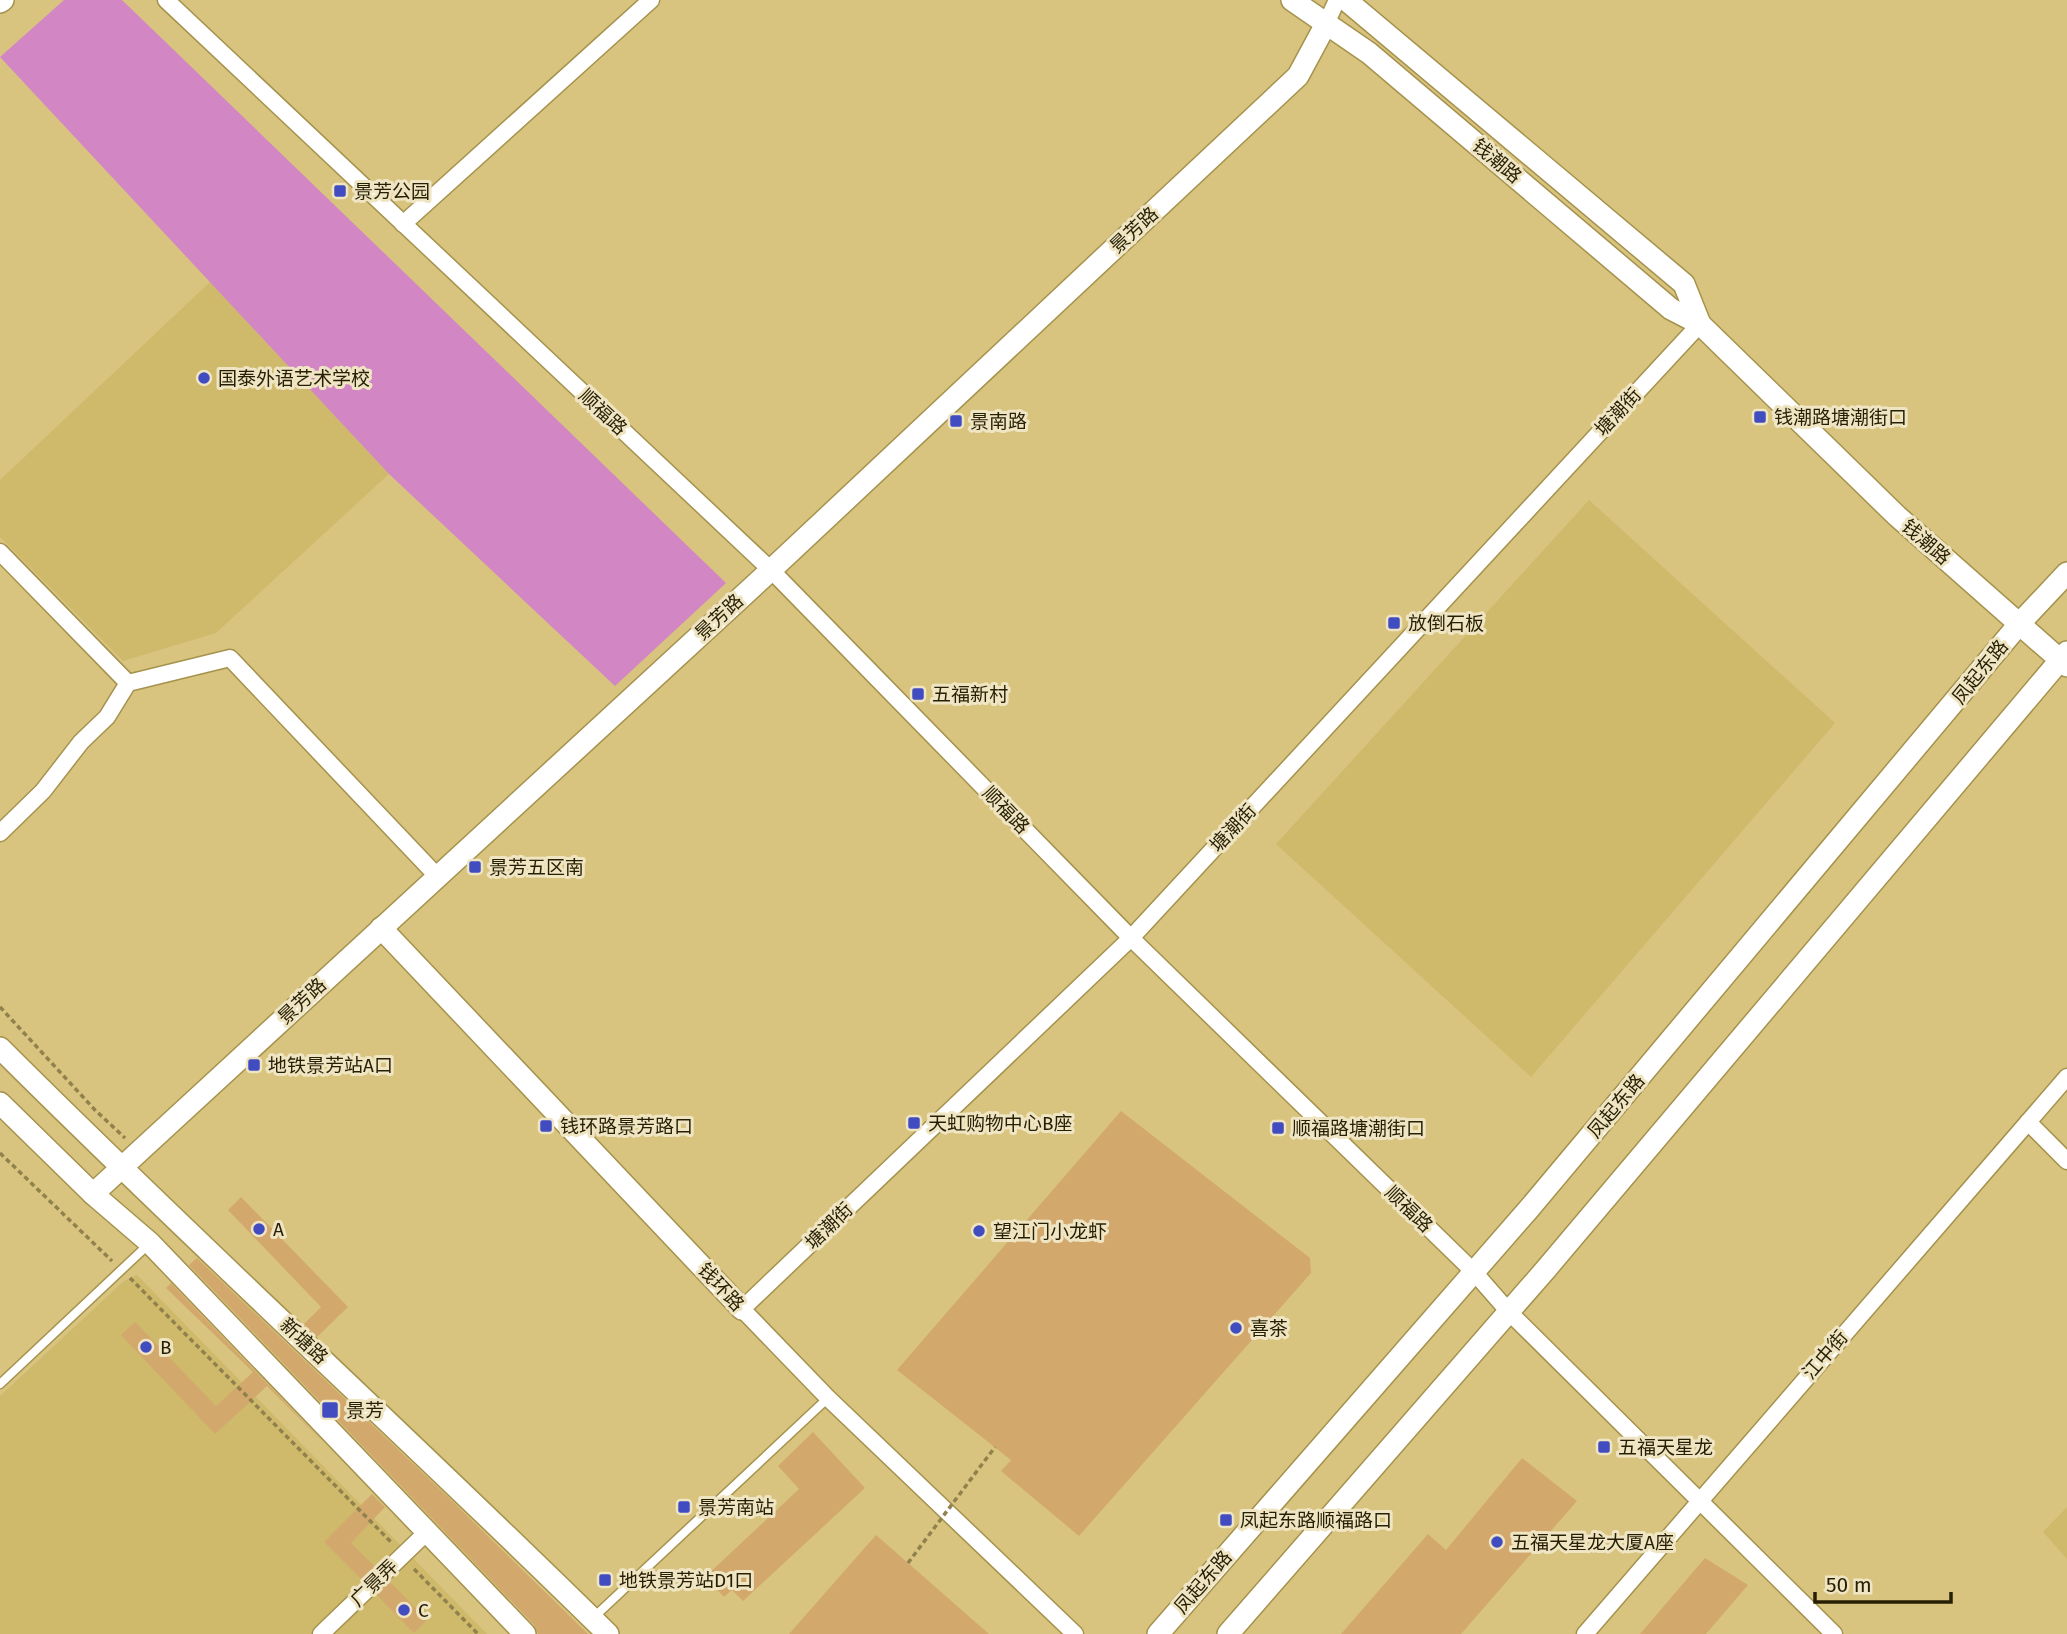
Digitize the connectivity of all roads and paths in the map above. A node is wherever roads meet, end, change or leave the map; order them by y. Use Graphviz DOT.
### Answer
graph roads {
  1 [pos="166,0"];
  2 [pos="651,0"];
  3 [pos="1292,0"];
  4 [pos="1337,0"];
  5 [pos="1346,0"];
  6 [pos="1326,24"];
  7 [pos="404,224"];
  8 [pos="1700,324"];
  9 [pos="0,552"];
  10 [pos="771,570"];
  11 [pos="2067,573"];
  12 [pos="2020,623"];
  13 [pos="2065,659"];
  14 [pos="128,683"];
  15 [pos="0,832"];
  16 [pos="437,876"];
  17 [pos="381,928"];
  18 [pos="1131,938"];
  19 [pos="0,1007"];
  20 [pos="0,1048"];
  21 [pos="2067,1077"];
  22 [pos="0,1102"];
  23 [pos="2028,1122"];
  24 [pos="139,1151"];
  25 [pos="0,1153"];
  26 [pos="2067,1161"];
  27 [pos="120,1168"];
  28 [pos="93,1194"];
  29 [pos="150,1244"];
  30 [pos="122,1270"];
  31 [pos="1474,1272"];
  32 [pos="742,1309"];
  33 [pos="1509,1312"];
  34 [pos="0,1384"];
  35 [pos="828,1398"];
  36 [pos="995,1447"];
  37 [pos="1699,1500"];
  38 [pos="427,1532"];
  39 [pos="402,1555"];
  40 [pos="908,1563"];
  41 [pos="600,1627"];
  42 [pos="321,1634"];
  43 [pos="478,1634"];
  44 [pos="525,1634"];
  45 [pos="1074,1634"];
  46 [pos="1158,1634"];
  47 [pos="1228,1634"];
  48 [pos="1585,1634"];
  49 [pos="1834,1634"];
  1 -- 7 [label="street, 顺福路"];
  2 -- 7 [label="street"];
  3 -- 6 [label="main road, 钱潮路"];
  4 -- 6 [label="street"];
  5 -- 8 [label="main road, 钱潮路"];
  6 -- 8 [label="main road, 钱潮路"];
  6 -- 10 [label="main road, 景芳路"];
  7 -- 10 [label="street, 顺福路"];
  8 -- 12 [label="main road, 钱潮路"];
  8 -- 18 [label="street, 塘潮街"];
  9 -- 14 [label="street"];
  10 -- 16 [label="main road, 景芳路"];
  10 -- 18 [label="street, 顺福路"];
  11 -- 12 [label="main road, 凤起东路"];
  12 -- 13 [label="main road, 钱潮路"];
  12 -- 31 [label="main road, 凤起东路"];
  13 -- 33 [label="main road"];
  14 -- 15 [label="street"];
  14 -- 16 [label="street"];
  16 -- 17 [label="main road, 景芳路"];
  17 -- 24 [label="main road, 景芳路"];
  17 -- 32 [label="main road, 钱环路"];
  18 -- 31 [label="street, 顺福路"];
  18 -- 32 [label="street, 塘潮街"];
  19 -- 24 [label="path"];
  20 -- 27 [label="main road, 新塘路"];
  21 -- 23 [label="street, 江中街"];
  22 -- 28 [label="main road"];
  23 -- 26 [label="street"];
  23 -- 37 [label="street, 江中街"];
  24 -- 27 [label="main road, 景芳路"];
  25 -- 30 [label="path"];
  27 -- 28 [label="main road, 景芳路"];
  27 -- 41 [label="main road, 新塘路"];
  28 -- 29 [label="main road"];
  29 -- 30 [label="lane"];
  29 -- 38 [label="main road"];
  30 -- 34 [label="lane"];
  30 -- 39 [label="path"];
  31 -- 33 [label="street, 顺福路"];
  31 -- 46 [label="main road, 凤起东路"];
  32 -- 35 [label="street, 钱环路"];
  33 -- 37 [label="street, 顺福路"];
  33 -- 47 [label="main road"];
  35 -- 41 [label="lane"];
  35 -- 45 [label="street, 钱环路"];
  36 -- 40 [label="path, bridge"];
  37 -- 48 [label="street, 江中街"];
  37 -- 49 [label="street, 顺福路"];
  38 -- 39 [label="street, 广景弄"];
  38 -- 44 [label="main road"];
  39 -- 42 [label="street, 广景弄"];
  39 -- 43 [label="path"];
}
